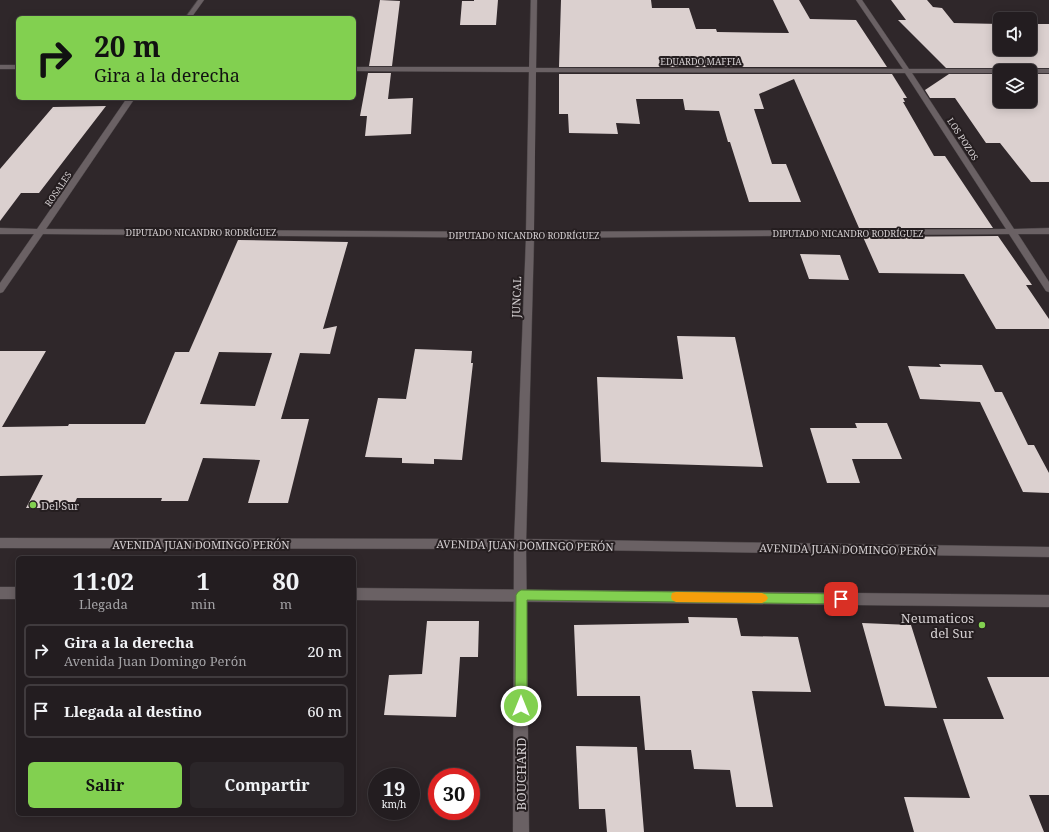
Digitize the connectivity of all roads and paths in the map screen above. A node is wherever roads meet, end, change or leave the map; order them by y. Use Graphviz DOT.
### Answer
graph roads {
  1 [pos="201,0"];
  2 [pos="534,0"];
  3 [pos="859,0"];
  4 [pos="189,16"];
  5 [pos="0,67"];
  6 [pos="16,67"];
  7 [pos="356,69"];
  8 [pos="532,70"];
  9 [pos="907,70"];
  10 [pos="1049,71"];
  11 [pos="130,100"];
  12 [pos="0,231"];
  13 [pos="42,231"];
  14 [pos="1011,231"];
  15 [pos="1049,232"];
  16 [pos="530,235"];
  17 [pos="1049,289"];
  18 [pos="0,290"];
  19 [pos="0,543"];
  20 [pos="520,544"];
  21 [pos="1049,552"];
  22 [pos="0,593"];
  23 [pos="16,593"];
  24 [pos="356,594"];
  25 [pos="521,595"];
  26 [pos="1049,601"];
  27 [pos="520,832"];
  1 -- 4 [label="street"];
  2 -- 8 [label="street, JUNCAL"];
  3 -- 9 [label="street, LOS POZOS"];
  5 -- 6 [label="street"];
  7 -- 8 [label="street, EDUARDO MAFFIA"];
  8 -- 9 [label="street, EDUARDO MAFFIA"];
  8 -- 16 [label="street, JUNCAL"];
  9 -- 10 [label="street, EDUARDO MAFFIA"];
  9 -- 14 [label="street, LOS POZOS"];
  11 -- 13 [label="street, ROSALES"];
  12 -- 13 [label="street, DIPUTADO NICANDRO RODRÍGUEZ"];
  13 -- 16 [label="street, DIPUTADO NICANDRO RODRÍGUEZ"];
  13 -- 18 [label="street, ROSALES"];
  14 -- 15 [label="street, DIPUTADO NICANDRO RODRÍGUEZ"];
  14 -- 16 [label="street, DIPUTADO NICANDRO RODRÍGUEZ"];
  14 -- 17 [label="street, LOS POZOS"];
  16 -- 20 [label="street, JUNCAL"];
  19 -- 20 [label="street, AVENIDA JUAN DOMINGO PERÓN"];
  20 -- 21 [label="street, AVENIDA JUAN DOMINGO PERÓN"];
  20 -- 25 [label="street, JUNCAL"];
  22 -- 23 [label="street"];
  24 -- 25 [label="street"];
  25 -- 26 [label="street"];
  25 -- 27 [label="street, BOUCHARD"];
}
